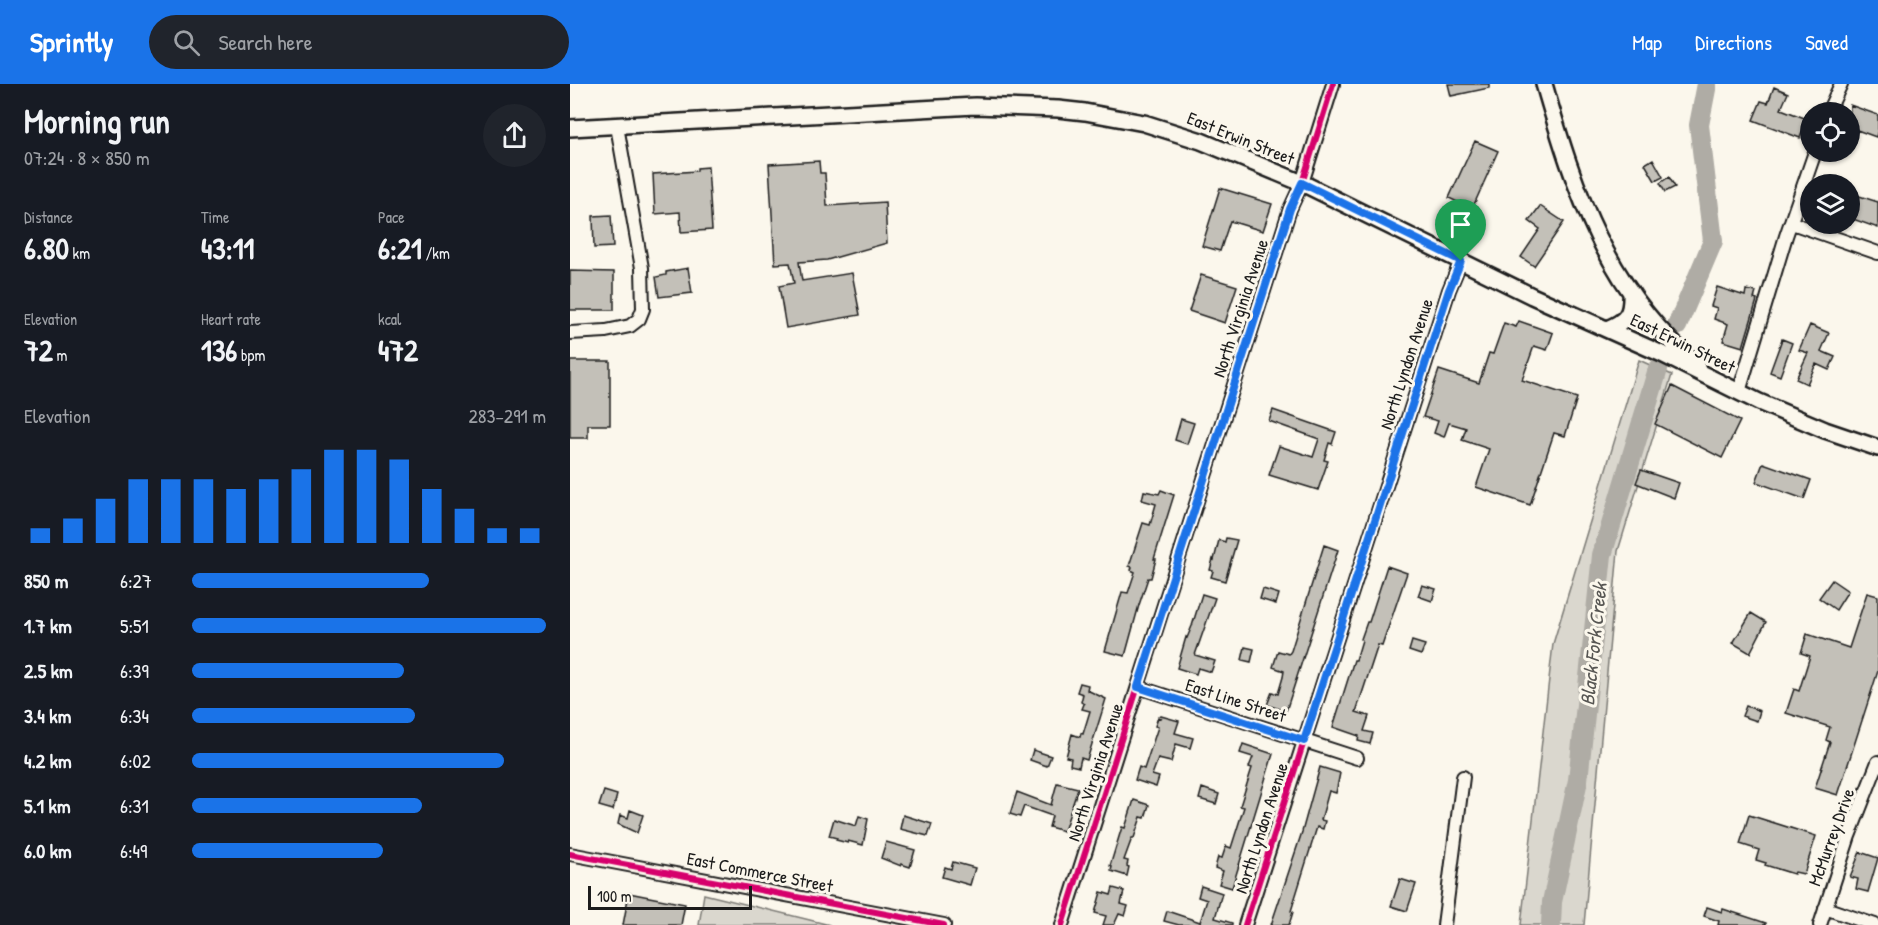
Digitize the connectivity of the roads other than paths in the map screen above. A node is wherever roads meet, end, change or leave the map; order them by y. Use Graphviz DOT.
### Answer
graph roads {
  1 [pos="1333,84"];
  2 [pos="1544,84"];
  3 [pos="1840,84"];
  4 [pos="1832,102"];
  5 [pos="617,126"];
  6 [pos="570,128"];
  7 [pos="1812,162"];
  8 [pos="1302,183"];
  9 [pos="1792,223"];
  10 [pos="1878,253"];
  11 [pos="1461,261"];
  12 [pos="1630,292"];
  13 [pos="1607,329"];
  14 [pos="570,333"];
  15 [pos="1716,380"];
  16 [pos="1739,392"];
  17 [pos="1878,448"];
  18 [pos="1138,687"];
  19 [pos="1304,741"];
  20 [pos="1357,758"];
  21 [pos="1878,762"];
  22 [pos="1463,777"];
  23 [pos="570,854"];
  24 [pos="1825,908"];
  25 [pos="944,925"];
  26 [pos="1062,925"];
  27 [pos="1245,925"];
  28 [pos="1444,925"];
  29 [pos="1820,925"];
  30 [pos="1875,925"];
  1 -- 8 [label="street, North Virginia Avenue"];
  2 -- 12 [label="main road"];
  3 -- 4 [label="street"];
  5 -- 6 [label="main road, East Erwin Street"];
  5 -- 8 [label="main road, East Erwin Street"];
  5 -- 14 [label="street"];
  7 -- 9 [label="street"];
  8 -- 11 [label="main road, East Erwin Street"];
  8 -- 18 [label="street, North Virginia Avenue"];
  9 -- 10 [label="street"];
  9 -- 16 [label="street"];
  11 -- 13 [label="main road, East Erwin Street"];
  11 -- 19 [label="street, North Lyndon Avenue"];
  12 -- 13 [label="main road"];
  12 -- 15 [label="main road"];
  13 -- 15 [label="main road, East Erwin Street"];
  15 -- 16 [label="main road, East Erwin Street"];
  16 -- 17 [label="main road, East Erwin Street"];
  18 -- 19 [label="street, East Line Street"];
  18 -- 26 [label="street, North Virginia Avenue"];
  19 -- 20 [label="street, East Line Street"];
  19 -- 27 [label="street, North Lyndon Avenue"];
  21 -- 24 [label="street, McMurrey Drive"];
  22 -- 28 [label="street"];
  23 -- 25 [label="street, East Commerce Street"];
  24 -- 29 [label="street, McMurrey Drive"];
  24 -- 30 [label="street"];
}
